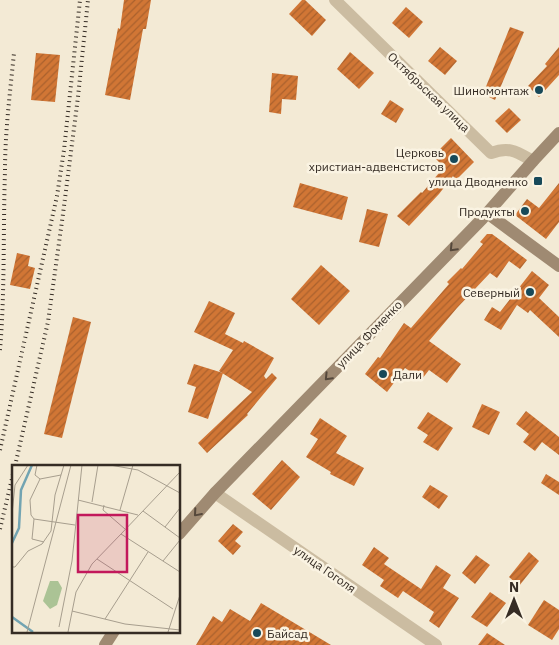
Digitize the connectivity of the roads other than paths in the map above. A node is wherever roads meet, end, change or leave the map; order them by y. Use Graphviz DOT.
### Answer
graph roads {
  1 [pos="334,0"];
  2 [pos="559,134"];
  3 [pos="533,161"];
  4 [pos="487,213"];
  5 [pos="559,266"];
  6 [pos="215,492"];
  7 [pos="180,533"];
  8 [pos="113,632"];
  9 [pos="105,645"];
  10 [pos="436,645"];
  1 -- 3 [label="street, Октябрьская улица"];
  2 -- 3 [label="street, улица Фоменко"];
  3 -- 4 [label="street, улица Фоменко"];
  4 -- 5 [label="street"];
  4 -- 6 [label="street, улица Фоменко, one-way"];
  6 -- 7 [label="street, улица Фоменко, one-way"];
  6 -- 10 [label="street, улица Гоголя"];
  8 -- 9 [label="street"];
}
